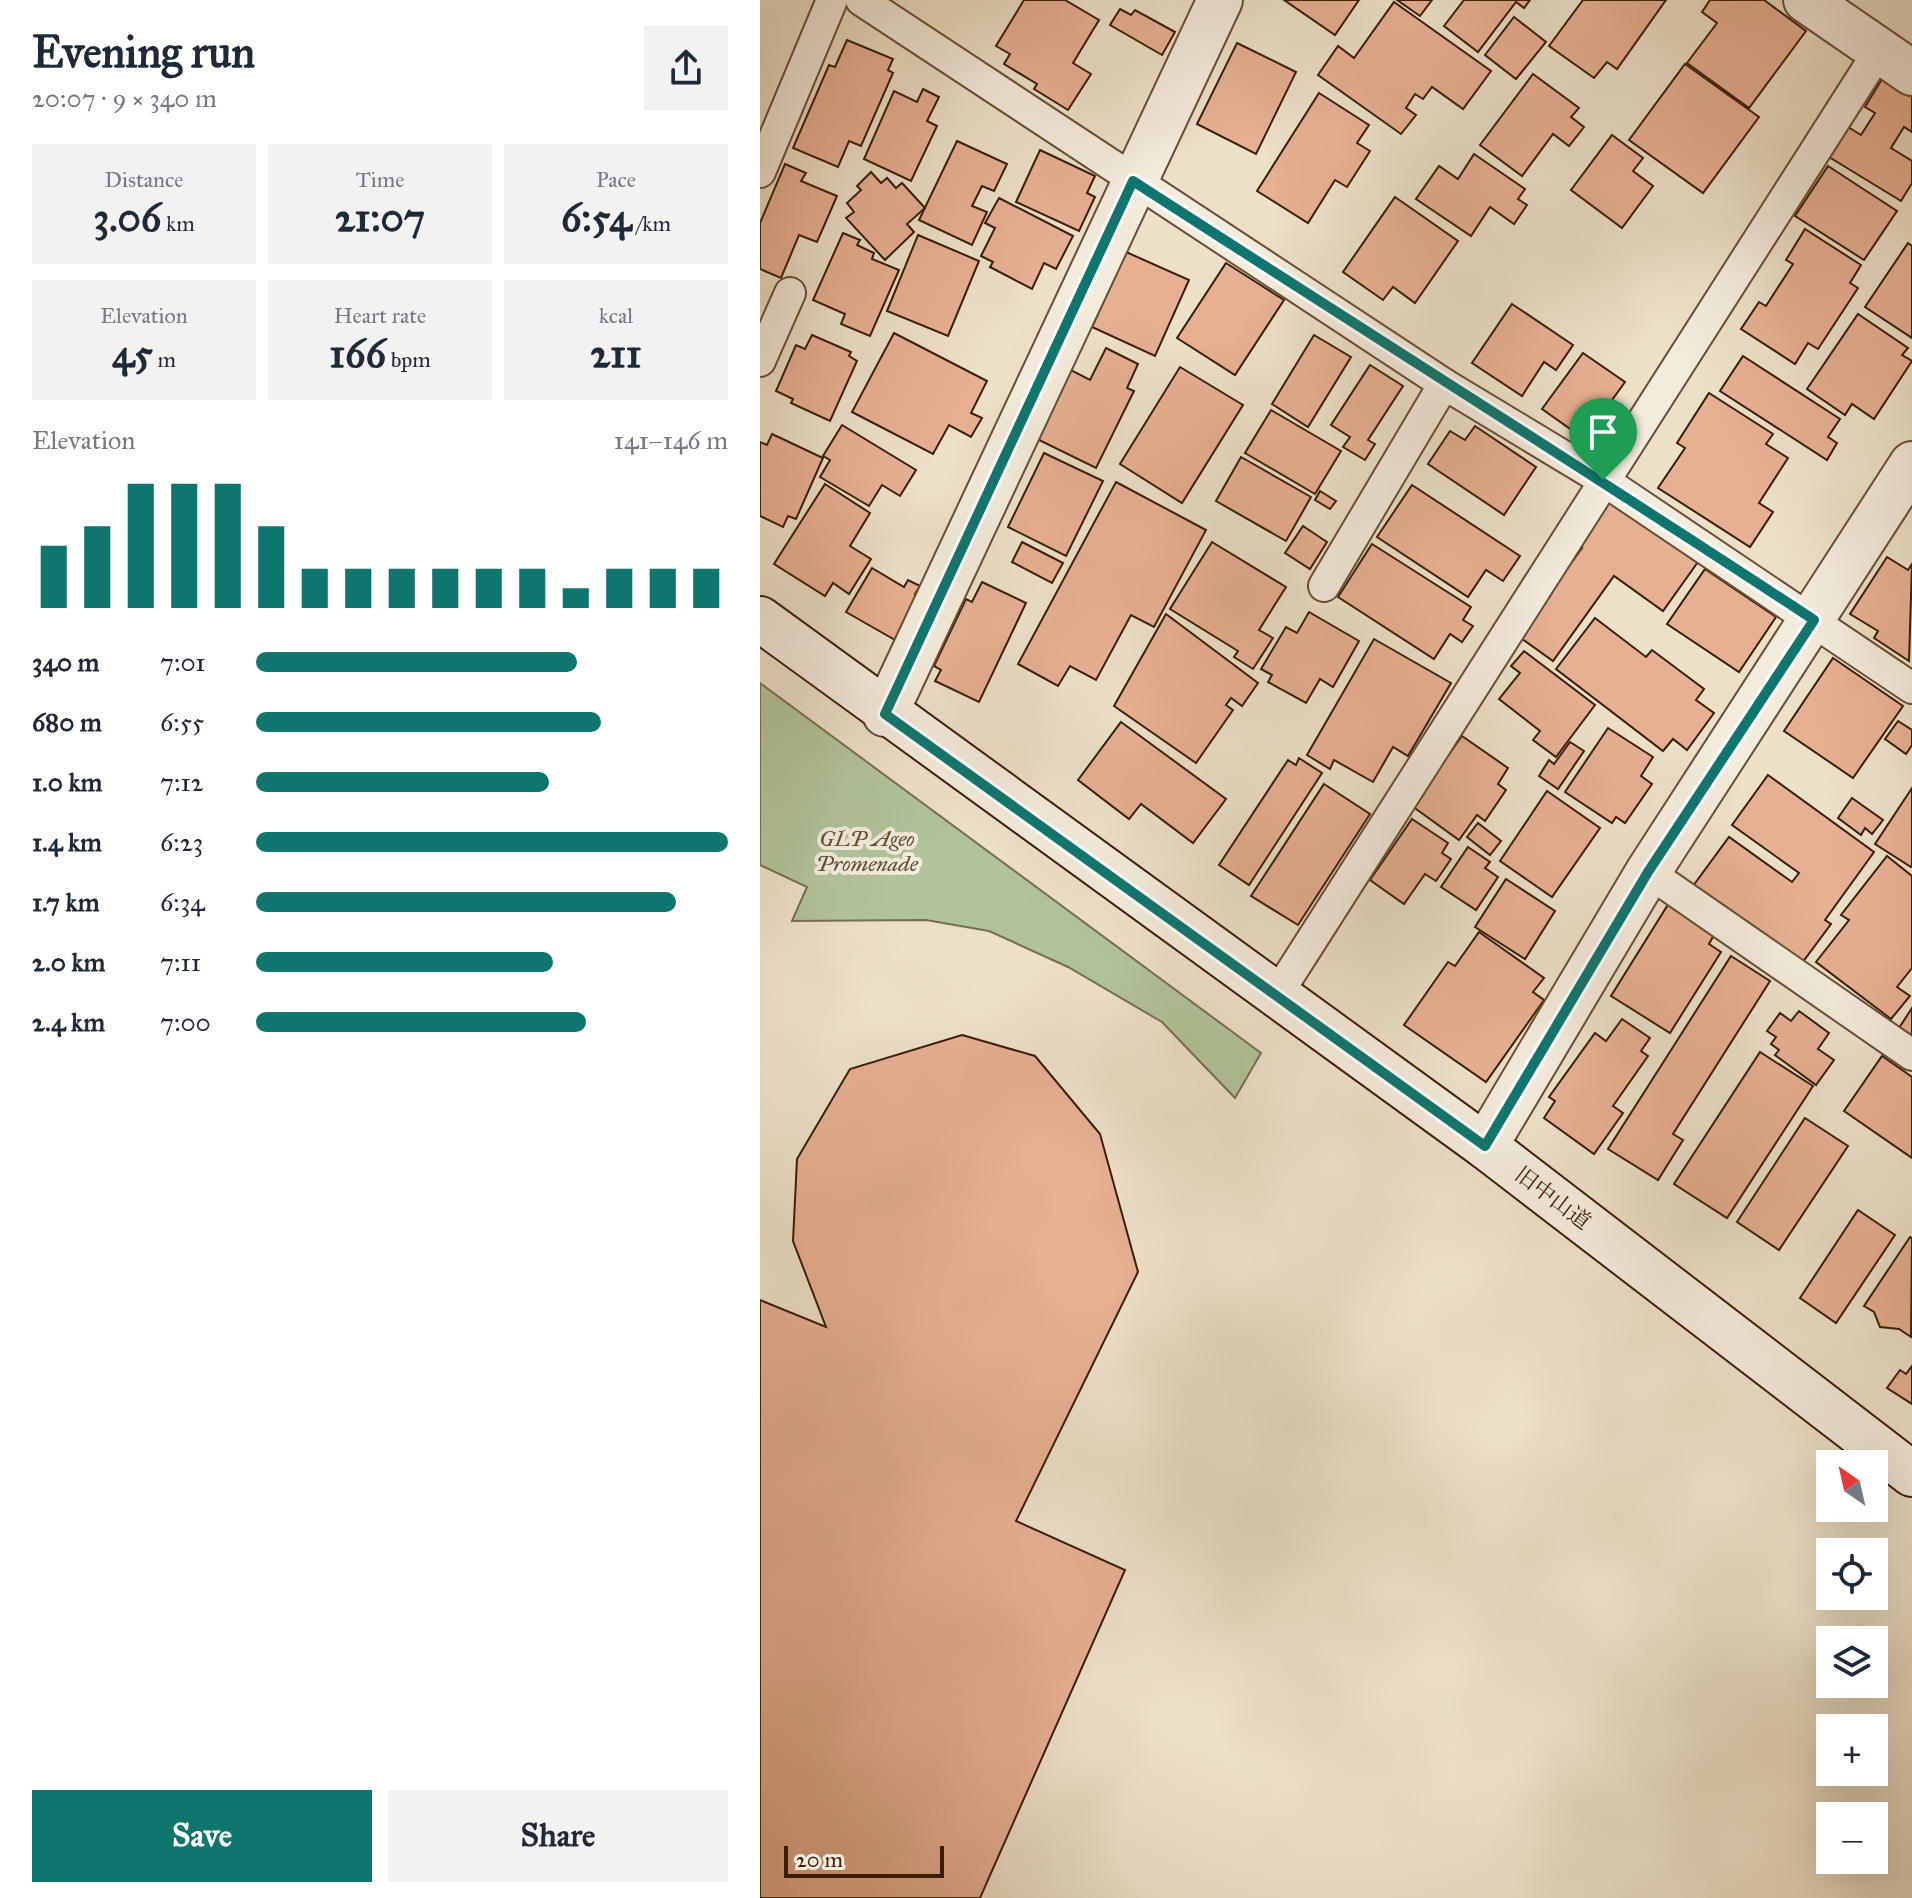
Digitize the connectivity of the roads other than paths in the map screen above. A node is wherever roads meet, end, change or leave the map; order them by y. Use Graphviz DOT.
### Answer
graph roads {
  1 [pos="832,0"];
  2 [pos="861,0"];
  3 [pos="1220,0"];
  4 [pos="1806,0"];
  5 [pos="1895,62"];
  6 [pos="760,172"];
  7 [pos="1133,181"];
  8 [pos="790,293"];
  9 [pos="760,361"];
  10 [pos="1444,384"];
  11 [pos="1912,464"];
  12 [pos="1603,480"];
  13 [pos="1324,586"];
  14 [pos="760,619"];
  15 [pos="1814,620"];
  16 [pos="1912,688"];
  17 [pos="885,714"];
  18 [pos="1648,872"];
  19 [pos="1276,996"];
  20 [pos="1912,1055"];
  21 [pos="1485,1146"];
  22 [pos="1912,1474"];
  1 -- 6 [label="lane"];
  2 -- 7 [label="lane"];
  3 -- 7 [label="street"];
  4 -- 5 [label="street"];
  5 -- 12 [label="lane"];
  7 -- 10 [label="lane"];
  7 -- 17 [label="street"];
  8 -- 9 [label="lane"];
  10 -- 12 [label="lane"];
  10 -- 13 [label="lane"];
  11 -- 15 [label="street"];
  12 -- 15 [label="lane"];
  12 -- 19 [label="lane"];
  14 -- 17 [label="street, 旧中山道"];
  15 -- 16 [label="lane"];
  15 -- 18 [label="street"];
  17 -- 19 [label="street, 旧中山道"];
  18 -- 20 [label="lane"];
  18 -- 21 [label="street"];
  19 -- 21 [label="street, 旧中山道"];
  21 -- 22 [label="street, 旧中山道"];
}
